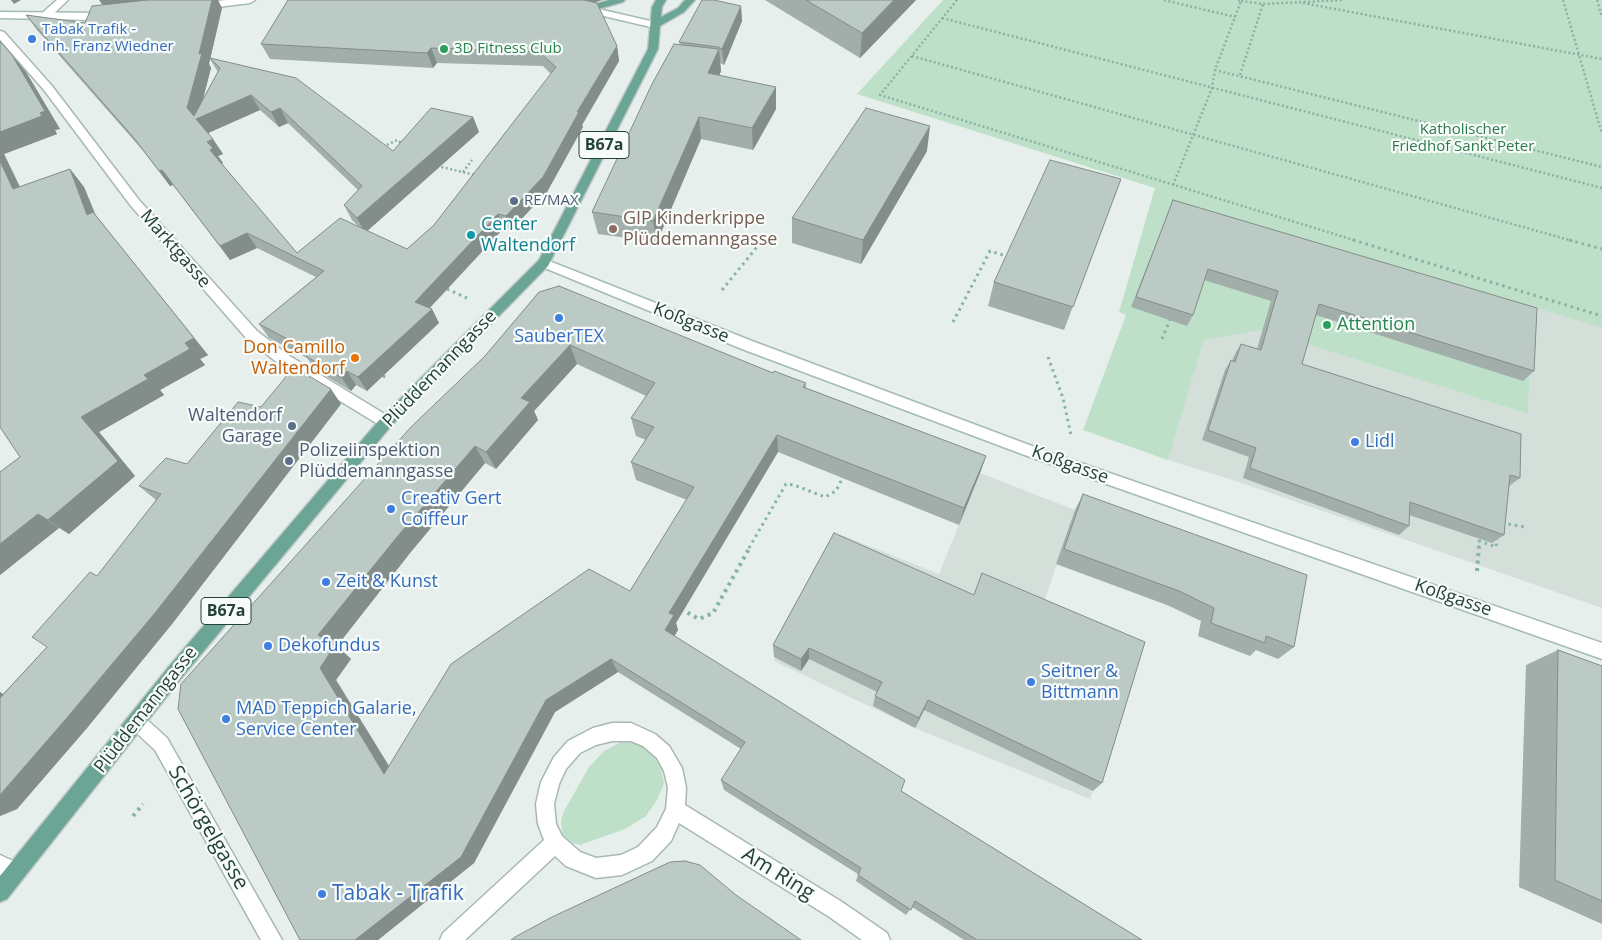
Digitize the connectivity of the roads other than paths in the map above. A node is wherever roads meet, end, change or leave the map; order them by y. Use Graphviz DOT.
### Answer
graph roads {
  1 [pos="63,0"];
  2 [pos="250,0"];
  3 [pos="620,0"];
  4 [pos="661,0"];
  5 [pos="690,0"];
  6 [pos="570,5"];
  7 [pos="194,7"];
  8 [pos="588,9"];
  9 [pos="0,15"];
  10 [pos="117,15"];
  11 [pos="44,16"];
  12 [pos="655,25"];
  13 [pos="0,34"];
  14 [pos="544,263"];
  15 [pos="386,422"];
  16 [pos="1602,651"];
  17 [pos="137,722"];
  18 [pos="675,810"];
  19 [pos="555,843"];
  20 [pos="8,869"];
  21 [pos="0,892"];
  22 [pos="272,940"];
  23 [pos="450,940"];
  24 [pos="880,940"];
  1 -- 11 [label="street"];
  2 -- 7 [label="street"];
  3 -- 8 [label="main road"];
  4 -- 12 [label="main road, Plüddemanngasse / B67a"];
  5 -- 12 [label="main road"];
  6 -- 8 [label="street"];
  8 -- 12 [label="street"];
  9 -- 11 [label="street"];
  10 -- 11 [label="street"];
  12 -- 14 [label="main road, Plüddemanngasse / B67a"];
  13 -- 15 [label="street, Marktgasse"];
  14 -- 15 [label="main road, Plüddemanngasse / B67a"];
  14 -- 16 [label="street, Koßgasse"];
  15 -- 17 [label="main road, Plüddemanngasse / B67a"];
  17 -- 20 [label="main road, Plüddemanngasse / B67a"];
  17 -- 22 [label="street, Schörgelgasse"];
  18 -- 19 [label="street"];
  18 -- 19 [label="street"];
  18 -- 24 [label="street, Am Ring"];
  19 -- 23 [label="street"];
  20 -- 21 [label="main road, Plüddemanngasse / B67a"];
}
